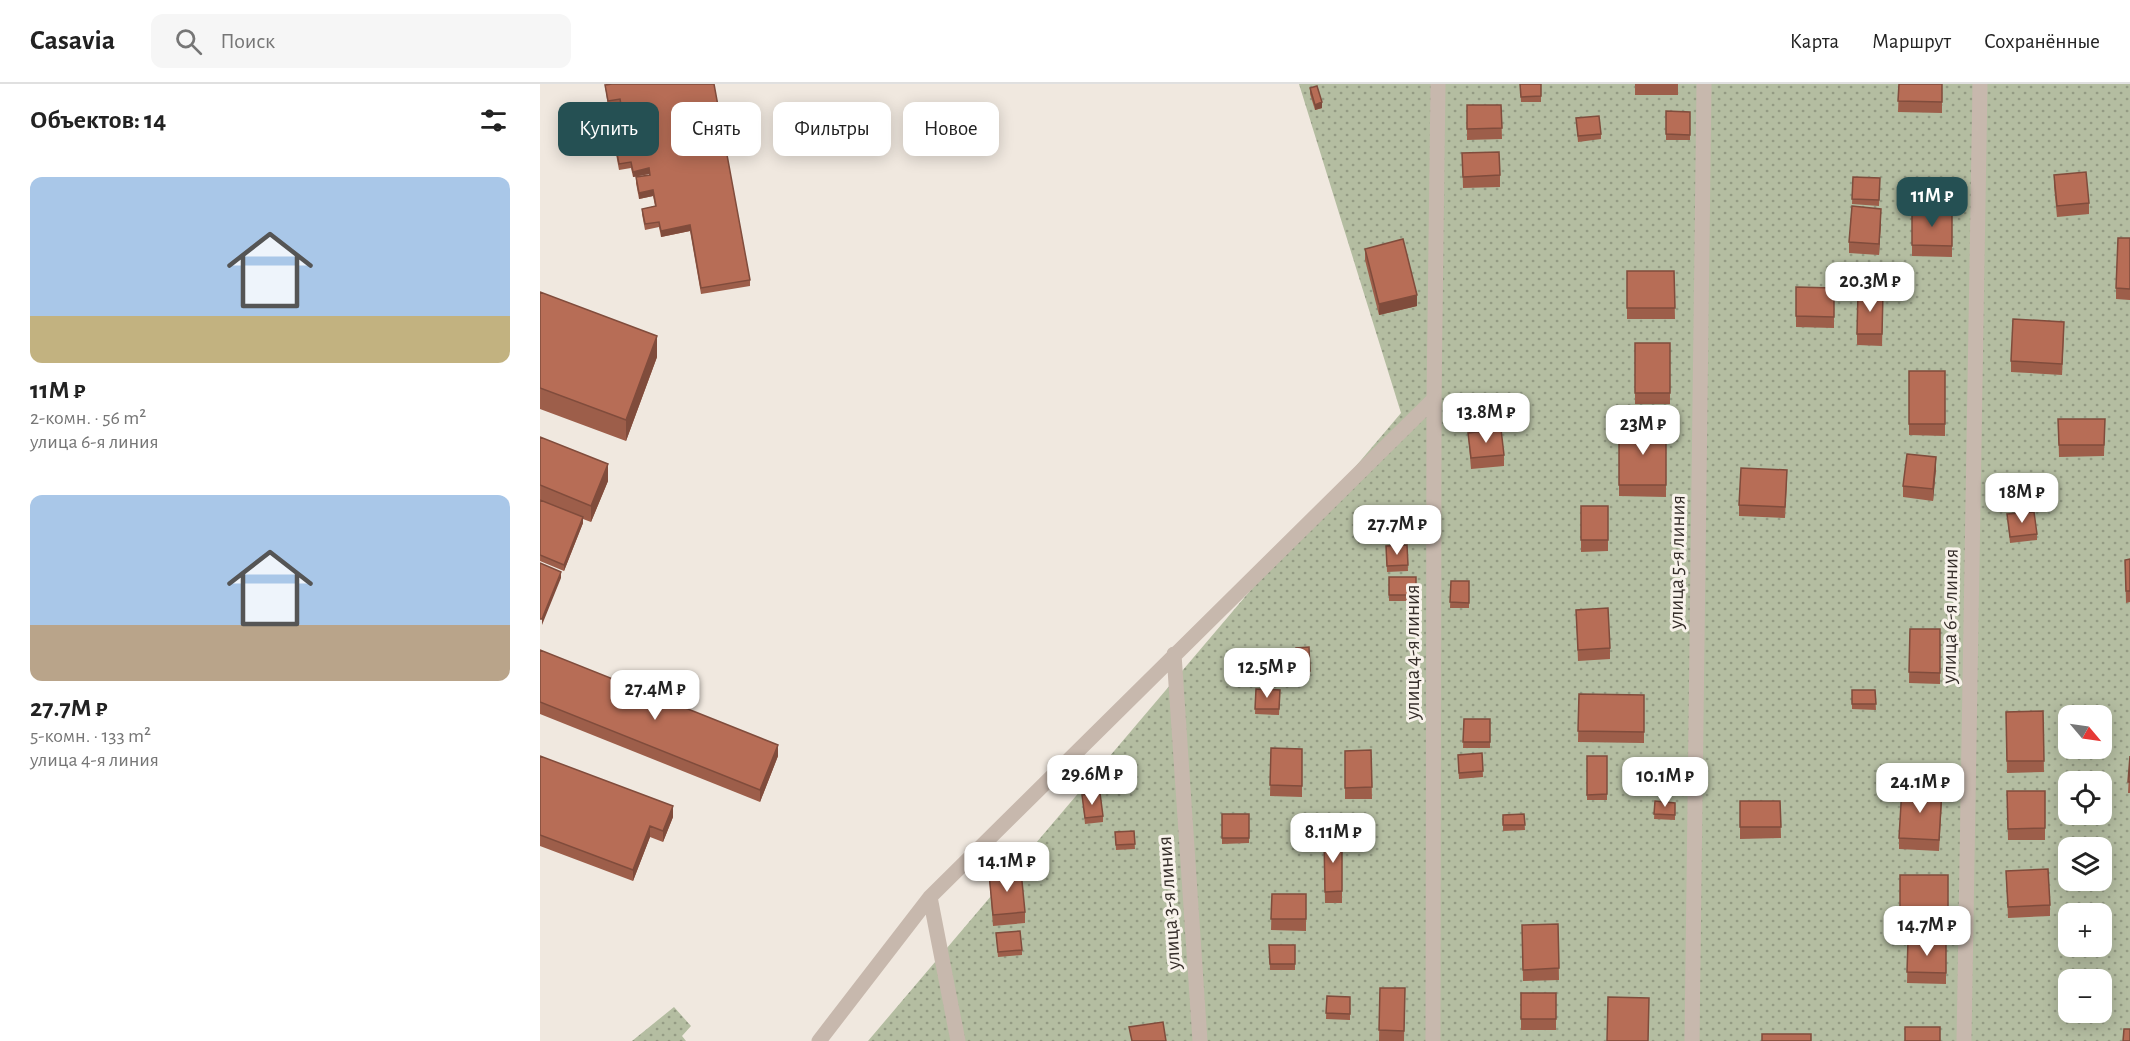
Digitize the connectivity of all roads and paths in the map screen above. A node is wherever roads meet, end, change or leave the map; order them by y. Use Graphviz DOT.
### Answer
graph roads {
  1 [pos="1438,84"];
  2 [pos="1704,84"];
  3 [pos="1980,84"];
  4 [pos="1434,399"];
  5 [pos="1174,654"];
  6 [pos="930,897"];
  7 [pos="819,1041"];
  8 [pos="958,1041"];
  9 [pos="1200,1041"];
  10 [pos="1433,1041"];
  11 [pos="1692,1041"];
  12 [pos="1964,1041"];
  1 -- 4 [label="street, улица 4-я линия"];
  2 -- 11 [label="street, улица 5-я линия"];
  3 -- 12 [label="street, улица 6-я линия"];
  4 -- 5 [label="street"];
  4 -- 10 [label="street, улица 4-я линия"];
  5 -- 6 [label="street"];
  5 -- 9 [label="street, улица 3-я линия"];
  6 -- 7 [label="street"];
  6 -- 8 [label="street"];
}
